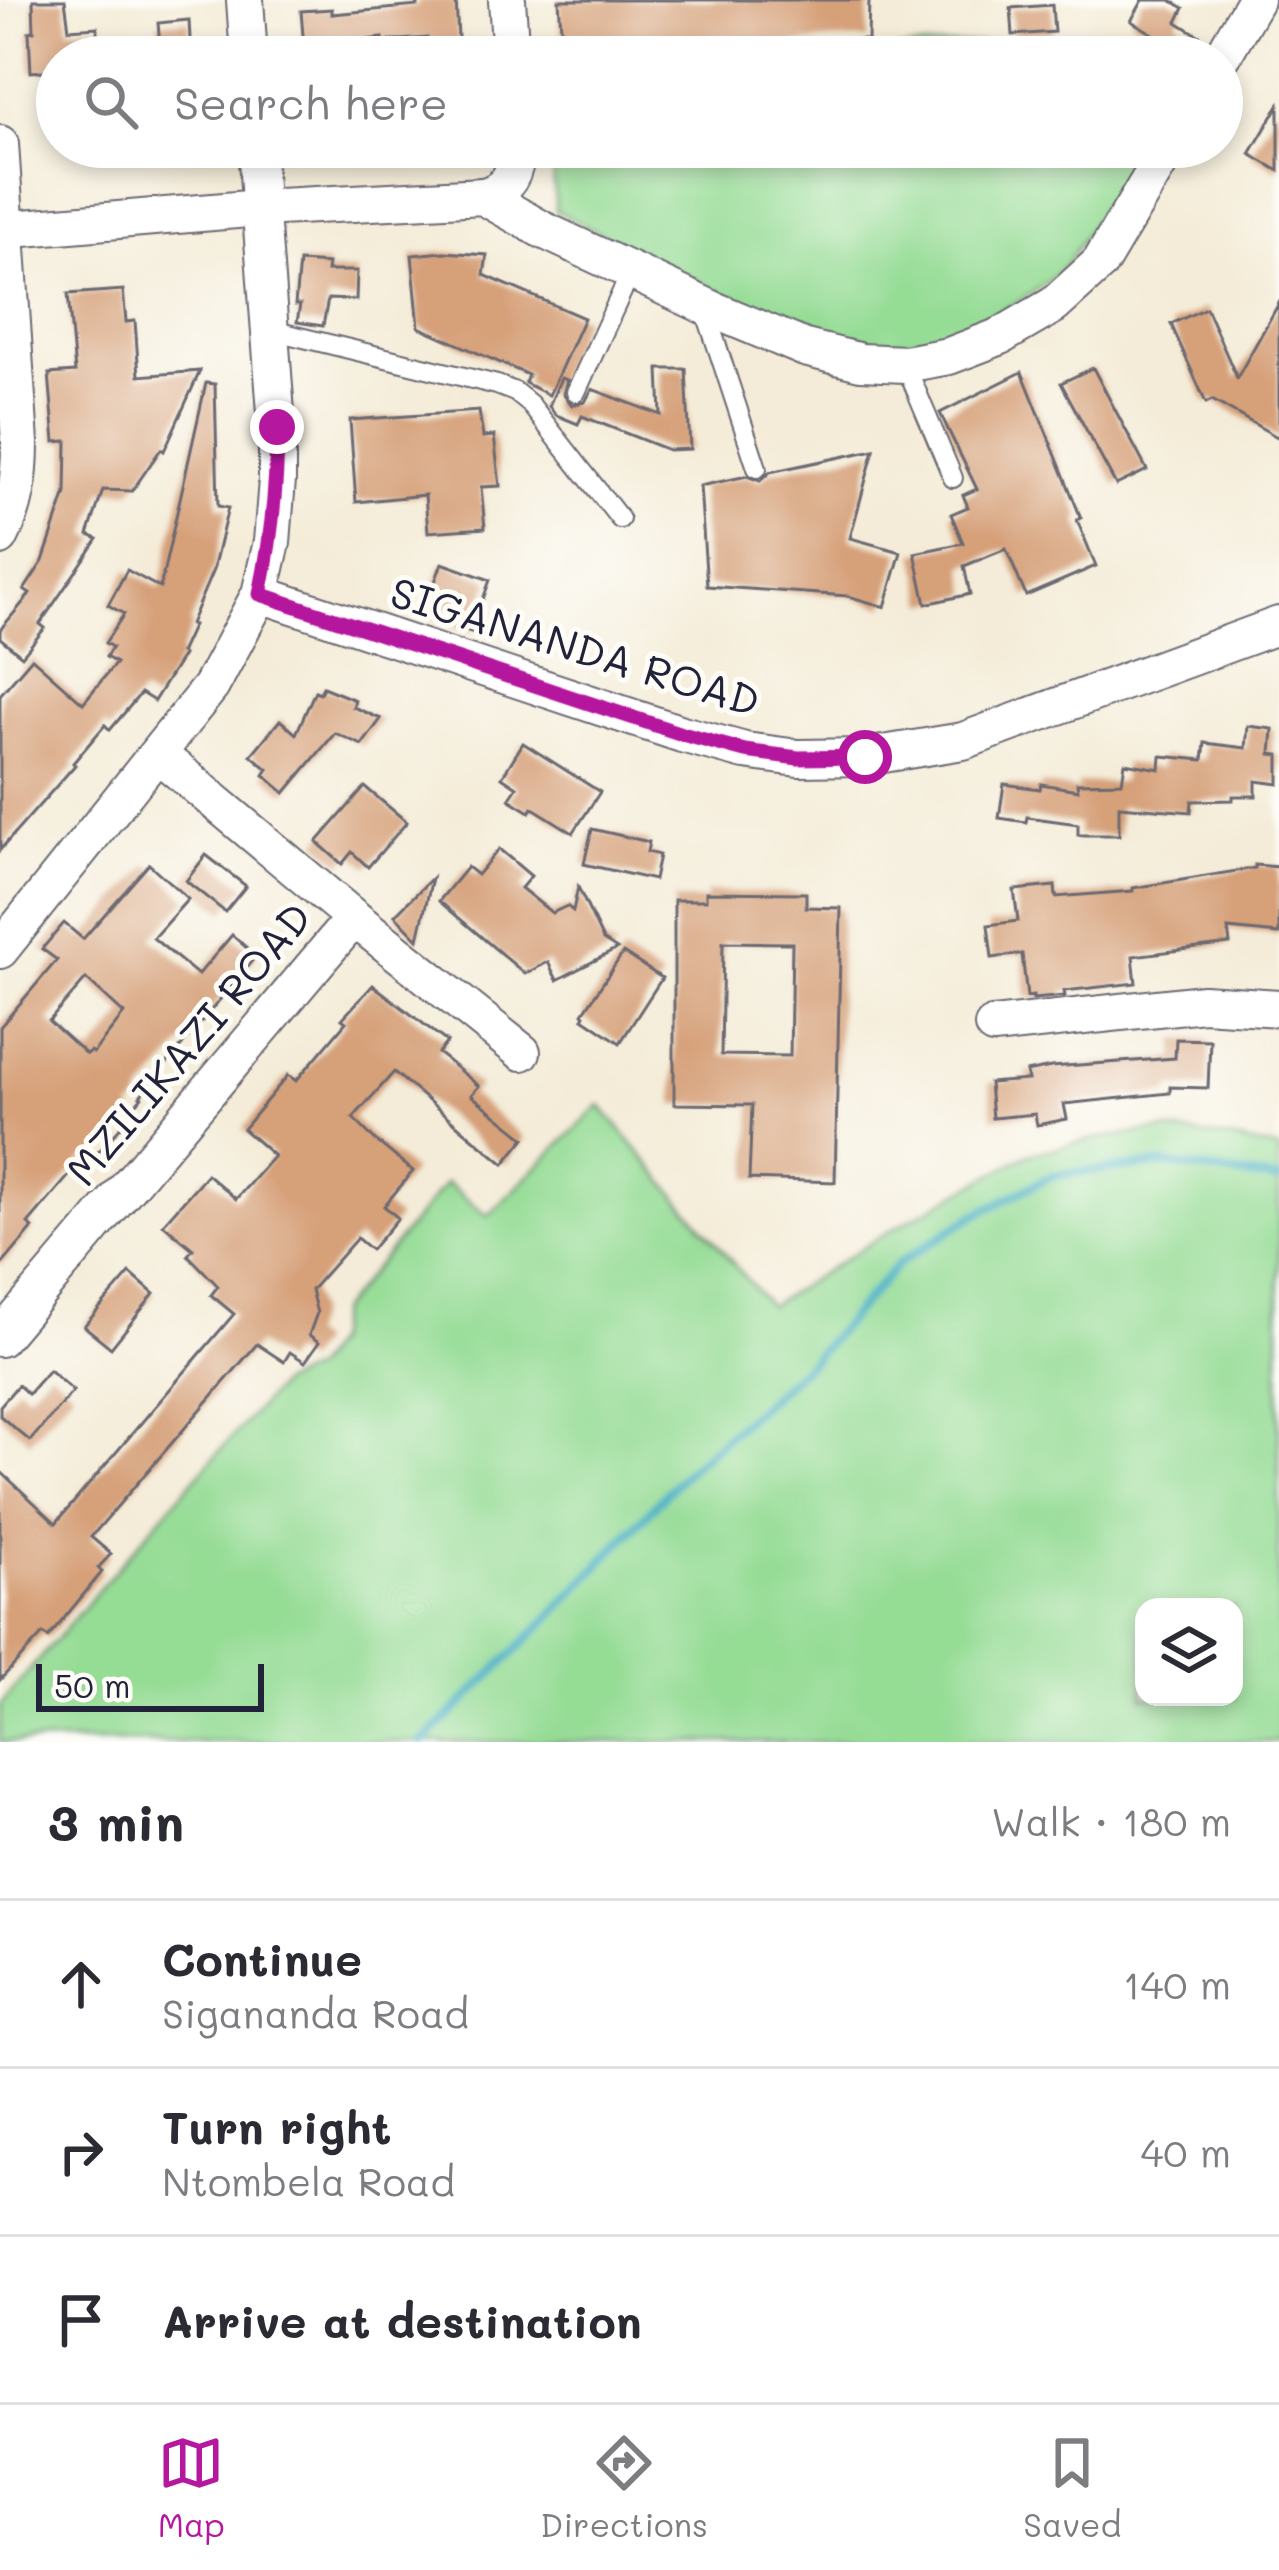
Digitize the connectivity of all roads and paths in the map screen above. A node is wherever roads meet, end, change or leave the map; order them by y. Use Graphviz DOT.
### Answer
graph roads {
  1 [pos="245,0"];
  2 [pos="507,0"];
  3 [pos="1255,0"];
  4 [pos="248,36"];
  5 [pos="510,36"];
  6 [pos="1234,36"];
  7 [pos="0,144"];
  8 [pos="257,168"];
  9 [pos="514,168"];
  10 [pos="1157,168"];
  11 [pos="483,196"];
  12 [pos="260,208"];
  13 [pos="4,230"];
  14 [pos="631,272"];
  15 [pos="703,305"];
  16 [pos="271,331"];
  17 [pos="905,364"];
  18 [pos="576,392"];
  19 [pos="758,468"];
  20 [pos="953,478"];
  21 [pos="620,519"];
  22 [pos="0,537"];
  23 [pos="260,594"];
  24 [pos="1279,625"];
  25 [pos="158,754"];
  26 [pos="354,918"];
  27 [pos="0,950"];
  28 [pos="1279,1007"];
  29 [pos="993,1026"];
  30 [pos="522,1052"];
  31 [pos="0,1338"];
  1 -- 4 [label="street"];
  2 -- 5 [label="street"];
  3 -- 6 [label="street"];
  7 -- 13 [label="street"];
  8 -- 12 [label="street"];
  9 -- 11 [label="street"];
  10 -- 17 [label="street"];
  11 -- 12 [label="street"];
  11 -- 14 [label="street"];
  12 -- 13 [label="street"];
  12 -- 16 [label="street"];
  13 -- 22 [label="street"];
  14 -- 15 [label="street"];
  14 -- 18 [label="lane"];
  15 -- 17 [label="street"];
  15 -- 19 [label="lane"];
  16 -- 21 [label="lane"];
  16 -- 23 [label="street"];
  17 -- 20 [label="lane"];
  23 -- 24 [label="street, SIGANANDA ROAD"];
  23 -- 25 [label="street"];
  25 -- 26 [label="street, MZILIKAZI ROAD"];
  25 -- 27 [label="street"];
  26 -- 30 [label="street, MZILIKAZI ROAD"];
  26 -- 31 [label="street, MZILIKAZI ROAD"];
  28 -- 29 [label="street"];
}
